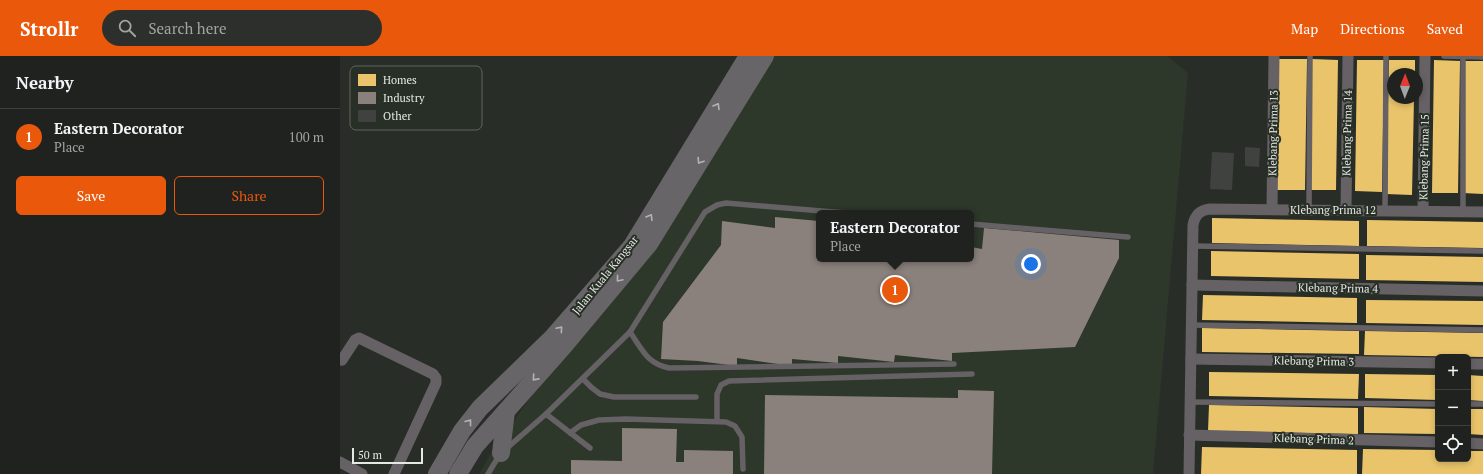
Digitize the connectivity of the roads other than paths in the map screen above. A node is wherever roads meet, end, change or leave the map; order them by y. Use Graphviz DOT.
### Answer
graph roads {
  1 [pos="748,56"];
  2 [pos="765,56"];
  3 [pos="1274,56"];
  4 [pos="1310,56"];
  5 [pos="1348,56"];
  6 [pos="1386,56"];
  7 [pos="1425,56"];
  8 [pos="1444,56"];
  9 [pos="1463,56"];
  10 [pos="1483,57"];
  11 [pos="1272,209"];
  12 [pos="1309,210"];
  13 [pos="1346,210"];
  14 [pos="1385,210"];
  15 [pos="816,211"];
  16 [pos="1423,211"];
  17 [pos="1463,212"];
  18 [pos="1483,212"];
  19 [pos="974,224"];
  20 [pos="1128,237"];
  21 [pos="1193,246"];
  22 [pos="1483,251"];
  23 [pos="1192,284"];
  24 [pos="1483,291"];
  25 [pos="1191,324"];
  26 [pos="1483,330"];
  27 [pos="630,332"];
  28 [pos="1191,359"];
  29 [pos="340,360"];
  30 [pos="1435,363"];
  31 [pos="954,364"];
  32 [pos="1471,364"];
  33 [pos="1483,364"];
  34 [pos="972,374"];
  35 [pos="584,378"];
  36 [pos="696,397"];
  37 [pos="1190,402"];
  38 [pos="1435,404"];
  39 [pos="1471,404"];
  40 [pos="1483,404"];
  41 [pos="506,410"];
  42 [pos="546,414"];
  43 [pos="717,420"];
  44 [pos="570,433"];
  45 [pos="1190,435"];
  46 [pos="1435,442"];
  47 [pos="1471,443"];
  48 [pos="1483,444"];
  49 [pos="590,448"];
  50 [pos="501,453"];
  51 [pos="340,462"];
  52 [pos="743,469"];
  53 [pos="362,474"];
  54 [pos="394,474"];
  55 [pos="437,474"];
  56 [pos="458,474"];
  57 [pos="488,474"];
  58 [pos="1189,474"];
  55 -- 1 [label="highway, Jalan Kuala Kangsar, one-way"];
  2 -- 41 [label="highway, Jalan Kuala Kangsar, one-way"];
  3 -- 11 [label="street, Klebang Prima 13"];
  4 -- 12 [label="lane"];
  5 -- 13 [label="street, Klebang Prima 14"];
  6 -- 14 [label="lane"];
  7 -- 16 [label="street, Klebang Prima 15"];
  8 -- 9 [label="lane"];
  9 -- 10 [label="lane"];
  9 -- 17 [label="lane"];
  11 -- 12 [label="street, Klebang Prima 12"];
  11 -- 21 [label="street, Klebang Prima 12"];
  12 -- 13 [label="street, Klebang Prima 12"];
  13 -- 14 [label="street, Klebang Prima 12"];
  14 -- 16 [label="street, Klebang Prima 12"];
  15 -- 27 [label="lane"];
  16 -- 17 [label="street, Klebang Prima 12"];
  17 -- 18 [label="street, Klebang Prima 12"];
  19 -- 20 [label="lane"];
  21 -- 22 [label="lane"];
  21 -- 23 [label="street"];
  23 -- 24 [label="street, Klebang Prima 4"];
  23 -- 25 [label="street"];
  25 -- 26 [label="lane"];
  25 -- 28 [label="street"];
  27 -- 31 [label="lane"];
  27 -- 35 [label="lane"];
  28 -- 30 [label="street, Klebang Prima 3"];
  28 -- 37 [label="street"];
  29 -- 54 [label="street"];
  32 -- 33 [label="street"];
  34 -- 43 [label="lane"];
  35 -- 36 [label="lane"];
  35 -- 42 [label="lane"];
  37 -- 38 [label="lane"];
  37 -- 45 [label="street"];
  39 -- 40 [label="lane"];
  41 -- 50 [label="highway"];
  41 -- 56 [label="highway, Jalan Kuala Kangsar"];
  42 -- 44 [label="lane"];
  42 -- 50 [label="lane"];
  43 -- 44 [label="lane"];
  43 -- 52 [label="lane"];
  44 -- 49 [label="lane"];
  45 -- 46 [label="street, Klebang Prima 2"];
  45 -- 58 [label="street"];
  47 -- 48 [label="street"];
  50 -- 57 [label="lane"];
  51 -- 53 [label="street"];
}
